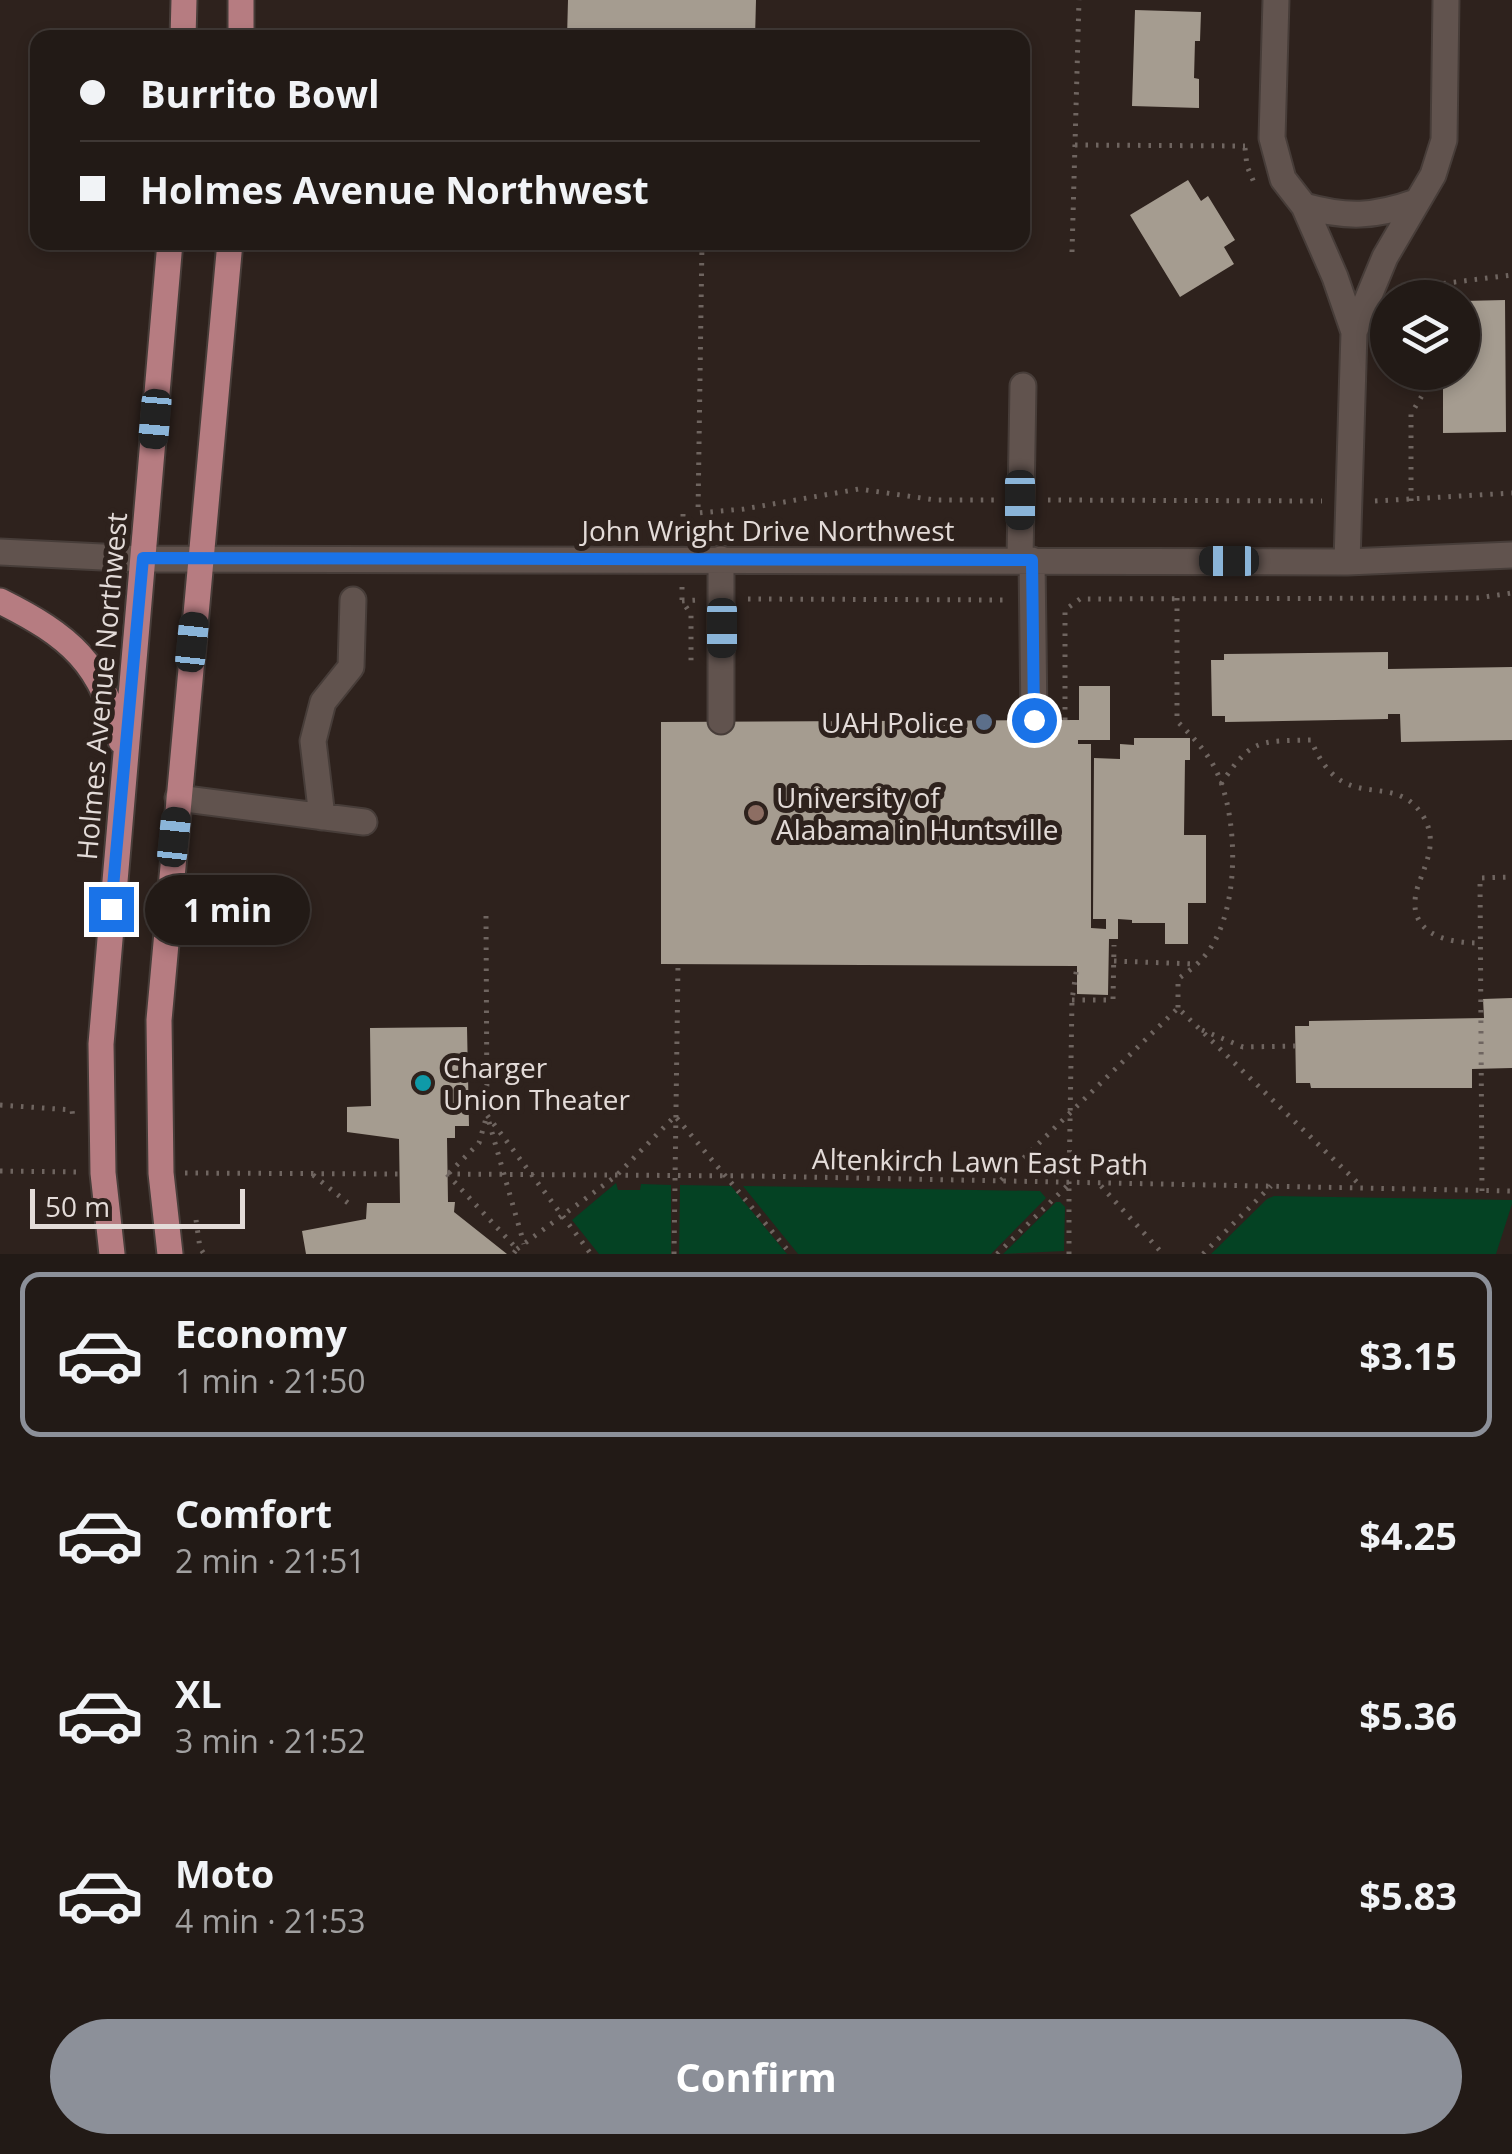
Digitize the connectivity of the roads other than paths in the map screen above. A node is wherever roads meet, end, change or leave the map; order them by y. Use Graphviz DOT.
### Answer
graph roads {
  1 [pos="184,0"];
  2 [pos="241,0"];
  3 [pos="1276,0"];
  4 [pos="1446,0"];
  5 [pos="183,30"];
  6 [pos="240,30"];
  7 [pos="1416,202"];
  8 [pos="1304,206"];
  9 [pos="169,250"];
  10 [pos="229,250"];
  11 [pos="1354,332"];
  12 [pos="1023,386"];
  13 [pos="0,552"];
  14 [pos="1512,555"];
  15 [pos="143,558"];
  16 [pos="201,559"];
  17 [pos="721,559"];
  18 [pos="1026,560"];
  19 [pos="1347,562"];
  20 [pos="353,600"];
  21 [pos="0,601"];
  22 [pos="1034,720"];
  23 [pos="721,721"];
  24 [pos="126,761"];
  25 [pos="178,798"];
  26 [pos="322,816"];
  27 [pos="364,822"];
  28 [pos="112,1254"];
  29 [pos="170,1254"];
  1 -- 5 [label="main road"];
  2 -- 6 [label="main road"];
  3 -- 8 [label="street"];
  4 -- 7 [label="street"];
  7 -- 8 [label="street"];
  7 -- 11 [label="street"];
  8 -- 11 [label="street"];
  9 -- 15 [label="main road, Holmes Avenue Northwest"];
  10 -- 16 [label="main road"];
  11 -- 19 [label="street"];
  12 -- 18 [label="street"];
  13 -- 15 [label="street, John Wright Drive Northwest"];
  14 -- 19 [label="street, John Wright Drive Northwest"];
  15 -- 16 [label="street, John Wright Drive Northwest"];
  15 -- 24 [label="main road, Holmes Avenue Northwest"];
  16 -- 17 [label="street, John Wright Drive Northwest"];
  16 -- 25 [label="main road"];
  17 -- 18 [label="street, John Wright Drive Northwest"];
  17 -- 23 [label="street"];
  18 -- 19 [label="street, John Wright Drive Northwest"];
  18 -- 22 [label="street"];
  20 -- 26 [label="street"];
  21 -- 24 [label="main road"];
  24 -- 28 [label="main road, Holmes Avenue Northwest"];
  25 -- 26 [label="street"];
  25 -- 29 [label="main road"];
  26 -- 27 [label="street"];
}
